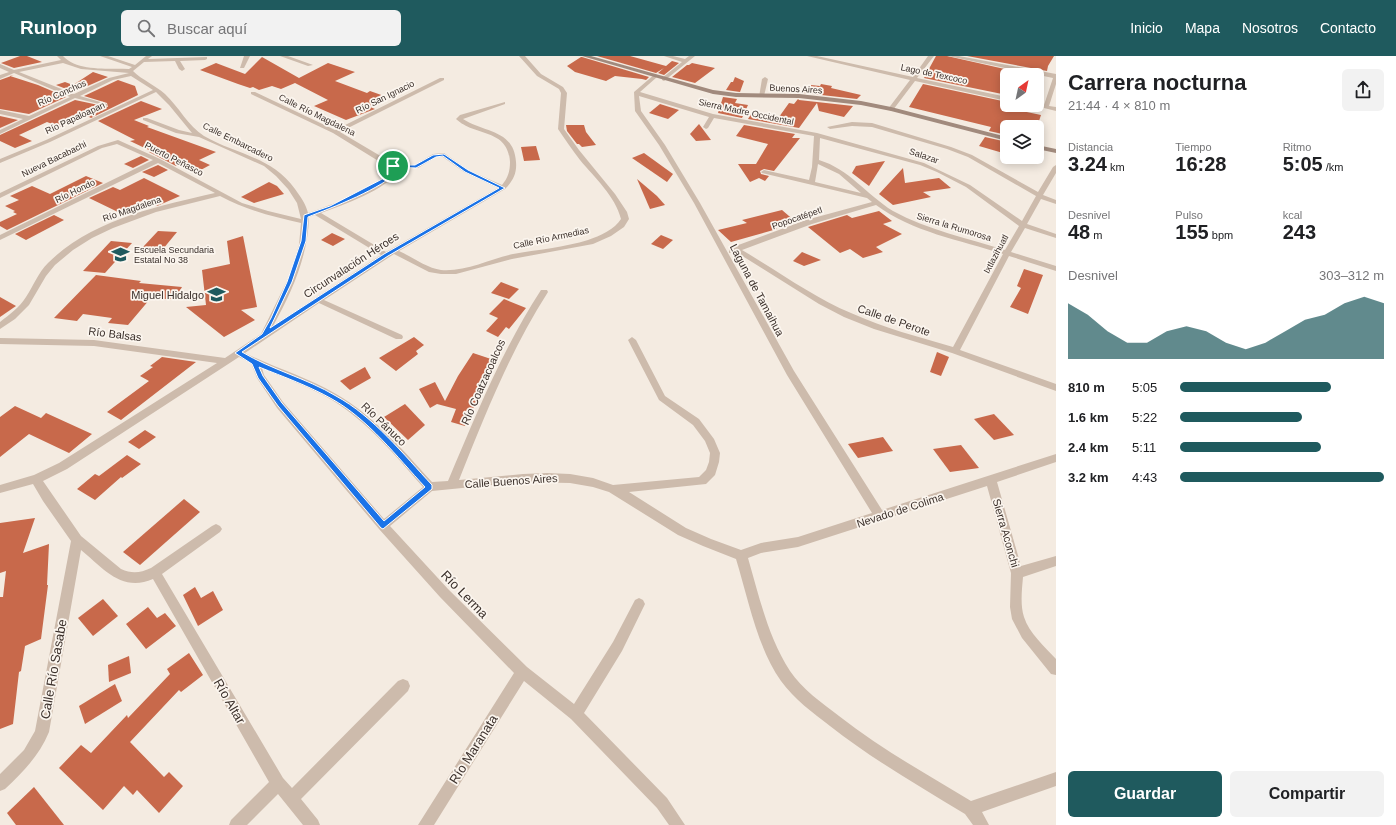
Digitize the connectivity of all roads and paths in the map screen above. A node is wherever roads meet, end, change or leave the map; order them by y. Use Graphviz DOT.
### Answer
graph roads {
  1 [pos="103,56"];
  2 [pos="247,56"];
  3 [pos="283,56"];
  4 [pos="522,56"];
  5 [pos="584,56"];
  6 [pos="667,56"];
  7 [pos="692,56"];
  8 [pos="810,56"];
  9 [pos="931,56"];
  10 [pos="951,56"];
  11 [pos="61,58"];
  12 [pos="144,58"];
  13 [pos="205,58"];
  14 [pos="177,59"];
  15 [pos="686,61"];
  16 [pos="0,66"];
  17 [pos="310,66"];
  18 [pos="242,67"];
  19 [pos="182,69"];
  20 [pos="132,70"];
  21 [pos="15,71"];
  22 [pos="655,76"];
  23 [pos="0,77"];
  24 [pos="1056,77"];
  25 [pos="914,78"];
  26 [pos="442,79"];
  27 [pos="664,79"];
  28 [pos="765,79"];
  29 [pos="1055,84"];
  30 [pos="157,90"];
  31 [pos="253,93"];
  32 [pos="636,94"];
  33 [pos="73,96"];
  34 [pos="761,96"];
  35 [pos="1000,97"];
  36 [pos="503,103"];
  37 [pos="105,105"];
  38 [pos="1046,107"];
  39 [pos="891,109"];
  40 [pos="1056,110"];
  41 [pos="0,112"];
  42 [pos="712,116"];
  43 [pos="29,118"];
  44 [pos="145,119"];
  45 [pos="706,127"];
  46 [pos="830,127"];
  47 [pos="0,132"];
  48 [pos="335,132"];
  49 [pos="806,133"];
  50 [pos="816,135"];
  51 [pos="201,136"];
  52 [pos="1000,137"];
  53 [pos="118,142"];
  54 [pos="1044,148"];
  55 [pos="1056,150"];
  56 [pos="158,160"];
  57 [pos="0,161"];
  58 [pos="815,161"];
  59 [pos="393,166"];
  60 [pos="1056,167"];
  61 [pos="764,172"];
  62 [pos="812,184"];
  63 [pos="503,188"];
  64 [pos="221,194"];
  65 [pos="0,196"];
  66 [pos="1040,196"];
  67 [pos="874,200"];
  68 [pos="1056,202"];
  69 [pos="316,213"];
  70 [pos="305,219"];
  71 [pos="1023,225"];
  72 [pos="1056,236"];
  73 [pos="0,238"];
  74 [pos="736,250"];
  75 [pos="394,251"];
  76 [pos="1007,253"];
  77 [pos="725,254"];
  78 [pos="386,255"];
  79 [pos="1056,269"];
  80 [pos="544,292"];
  81 [pos="318,300"];
  82 [pos="0,326"];
  83 [pos="264,335"];
  84 [pos="399,337"];
  85 [pos="632,340"];
  86 [pos="0,342"];
  87 [pos="955,351"];
  88 [pos="238,353"];
  89 [pos="226,361"];
  90 [pos="255,362"];
  91 [pos="1056,388"];
  92 [pos="1056,458"];
  93 [pos="36,479"];
  94 [pos="991,480"];
  95 [pos="451,486"];
  96 [pos="430,487"];
  97 [pos="0,489"];
  98 [pos="613,489"];
  99 [pos="880,516"];
  100 [pos="383,526"];
  101 [pos="216,529"];
  102 [pos="77,540"];
  103 [pos="741,555"];
  104 [pos="1056,561"];
  105 [pos="155,572"];
  106 [pos="1017,573"];
  107 [pos="640,604"];
  108 [pos="1056,669"];
  109 [pos="522,672"];
  110 [pos="403,686"];
  111 [pos="576,714"];
  112 [pos="1056,779"];
  113 [pos="278,783"];
  114 [pos="0,784"];
  115 [pos="291,799"];
  116 [pos="970,809"];
  117 [pos="236,825"];
  118 [pos="313,825"];
  119 [pos="425,825"];
  120 [pos="678,825"];
  121 [pos="982,825"];
  1 -- 20 [label="street"];
  2 -- 18 [label="street"];
  3 -- 17 [label="street"];
  4 -- 75 [label="street, Calle Río Armedias"];
  5 -- 22 [label="street, Buenos Aires"];
  6 -- 15 [label="street"];
  7 -- 15 [label="street"];
  8 -- 25 [label="street, Lago de Texcoco"];
  9 -- 25 [label="street"];
  10 -- 24 [label="street"];
  11 -- 20 [label="street, Calle Embarcadero"];
  11 -- 21 [label="street"];
  12 -- 14 [label="street"];
  12 -- 20 [label="street, Río Conchos"];
  13 -- 14 [label="street"];
  14 -- 19 [label="street"];
  15 -- 27 [label="street"];
  16 -- 21 [label="street"];
  20 -- 30 [label="street, Calle Embarcadero"];
  20 -- 33 [label="street, Río Conchos"];
  21 -- 23 [label="street"];
  21 -- 33 [label="street"];
  22 -- 27 [label="street, Buenos Aires"];
  22 -- 32 [label="street"];
  24 -- 29 [label="street"];
  25 -- 35 [label="street, Lago de Texcoco"];
  25 -- 39 [label="street"];
  26 -- 48 [label="street, Río San Ignacio"];
  27 -- 34 [label="street, Buenos Aires"];
  28 -- 34 [label="street"];
  29 -- 38 [label="street"];
  30 -- 51 [label="street, Calle Embarcadero"];
  30 -- 57 [label="street, Río Papaloapan"];
  31 -- 48 [label="street, Calle Río Magdalena"];
  32 -- 42 [label="street, Sierra Madre Occidental"];
  32 -- 77 [label="street, Laguna de Tamaihua"];
  33 -- 37 [label="street"];
  33 -- 43 [label="street, Río Conchos"];
  34 -- 39 [label="street, Buenos Aires"];
  36 -- 63 [label="street, Circunvalación Héroes"];
  38 -- 40 [label="street"];
  39 -- 52 [label="street, Buenos Aires"];
  41 -- 43 [label="street"];
  42 -- 45 [label="street"];
  42 -- 49 [label="street, Sierra Madre Occidental"];
  43 -- 47 [label="street, Río Conchos"];
  44 -- 51 [label="street"];
  46 -- 66 [label="street"];
  48 -- 59 [label="street, Calle Río Magdalena"];
  49 -- 50 [label="street, Salazar"];
  50 -- 58 [label="street"];
  50 -- 71 [label="street, Salazar"];
  51 -- 70 [label="street, Calle Embarcadero"];
  53 -- 56 [label="street, Puerto Peñasco"];
  53 -- 65 [label="street, Nueva Bacabachi"];
  54 -- 55 [label="street"];
  56 -- 64 [label="street, Puerto Peñasco"];
  56 -- 73 [label="street, Río Hondo"];
  58 -- 62 [label="street"];
  58 -- 67 [label="street, Sierra la Rumorosa"];
  59 -- 63 [label="street"];
  59 -- 69 [label="street"];
  60 -- 66 [label="street, Ixtlazihuatl"];
  61 -- 62 [label="street"];
  62 -- 67 [label="street"];
  63 -- 75 [label="street, Circunvalación Héroes"];
  64 -- 70 [label="street"];
  64 -- 82 [label="street, Río Magdalena"];
  66 -- 68 [label="street"];
  66 -- 71 [label="street, Ixtlazihuatl"];
  67 -- 74 [label="street, Popocatépetl"];
  67 -- 76 [label="street, Sierra la Rumorosa"];
  69 -- 70 [label="street"];
  69 -- 78 [label="street"];
  70 -- 83 [label="street, Calle Embarcadero"];
  71 -- 72 [label="street, Salazar"];
  71 -- 76 [label="street, Ixtlazihuatl"];
  74 -- 77 [label="street, Popocatépetl"];
  74 -- 87 [label="street, Calle de Perote"];
  75 -- 78 [label="street, Circunvalación Héroes"];
  76 -- 79 [label="street, Sierra la Rumorosa"];
  76 -- 87 [label="street, Ixtlazihuatl"];
  77 -- 99 [label="street, Laguna de Tamaihua"];
  78 -- 81 [label="street, Circunvalación Héroes"];
  80 -- 95 [label="street, Río Coatzacoalcos"];
  81 -- 83 [label="street, Circunvalación Héroes"];
  81 -- 84 [label="street"];
  83 -- 88 [label="street, Circunvalación Héroes"];
  85 -- 98 [label="street"];
  86 -- 89 [label="street, Río Balsas"];
  87 -- 91 [label="street, Calle de Perote"];
  88 -- 89 [label="street, Circunvalación Héroes"];
  88 -- 90 [label="street, Río Pánuco"];
  89 -- 93 [label="street, Circunvalación Héroes"];
  90 -- 96 [label="street, Río Pánuco"];
  90 -- 100 [label="street, Río Lerma"];
  92 -- 94 [label="street, Nevado de Colima"];
  93 -- 97 [label="street, Circunvalación Héroes"];
  93 -- 102 [label="street"];
  94 -- 99 [label="street, Nevado de Colima"];
  94 -- 106 [label="street, Sierra Aconchi"];
  95 -- 96 [label="street, Calle Buenos Aires"];
  95 -- 98 [label="street, Calle Buenos Aires"];
  96 -- 100 [label="street"];
  98 -- 103 [label="street, Calle Buenos Aires"];
  99 -- 103 [label="street, Nevado de Colima"];
  100 -- 109 [label="street, Río Lerma"];
  101 -- 105 [label="street"];
  102 -- 105 [label="street"];
  102 -- 114 [label="street, Calle Río Sasabe"];
  103 -- 116 [label="street"];
  104 -- 106 [label="street"];
  105 -- 113 [label="street, Río Altar"];
  106 -- 108 [label="street, Sierra Aconchi"];
  107 -- 111 [label="street"];
  109 -- 111 [label="street, Río Lerma"];
  109 -- 119 [label="street, Río Maranata"];
  110 -- 115 [label="street"];
  111 -- 120 [label="street, Río Lerma"];
  112 -- 116 [label="street"];
  113 -- 115 [label="street, Río Altar"];
  113 -- 117 [label="street"];
  115 -- 118 [label="street, Río Altar"];
  116 -- 121 [label="street"];
}
